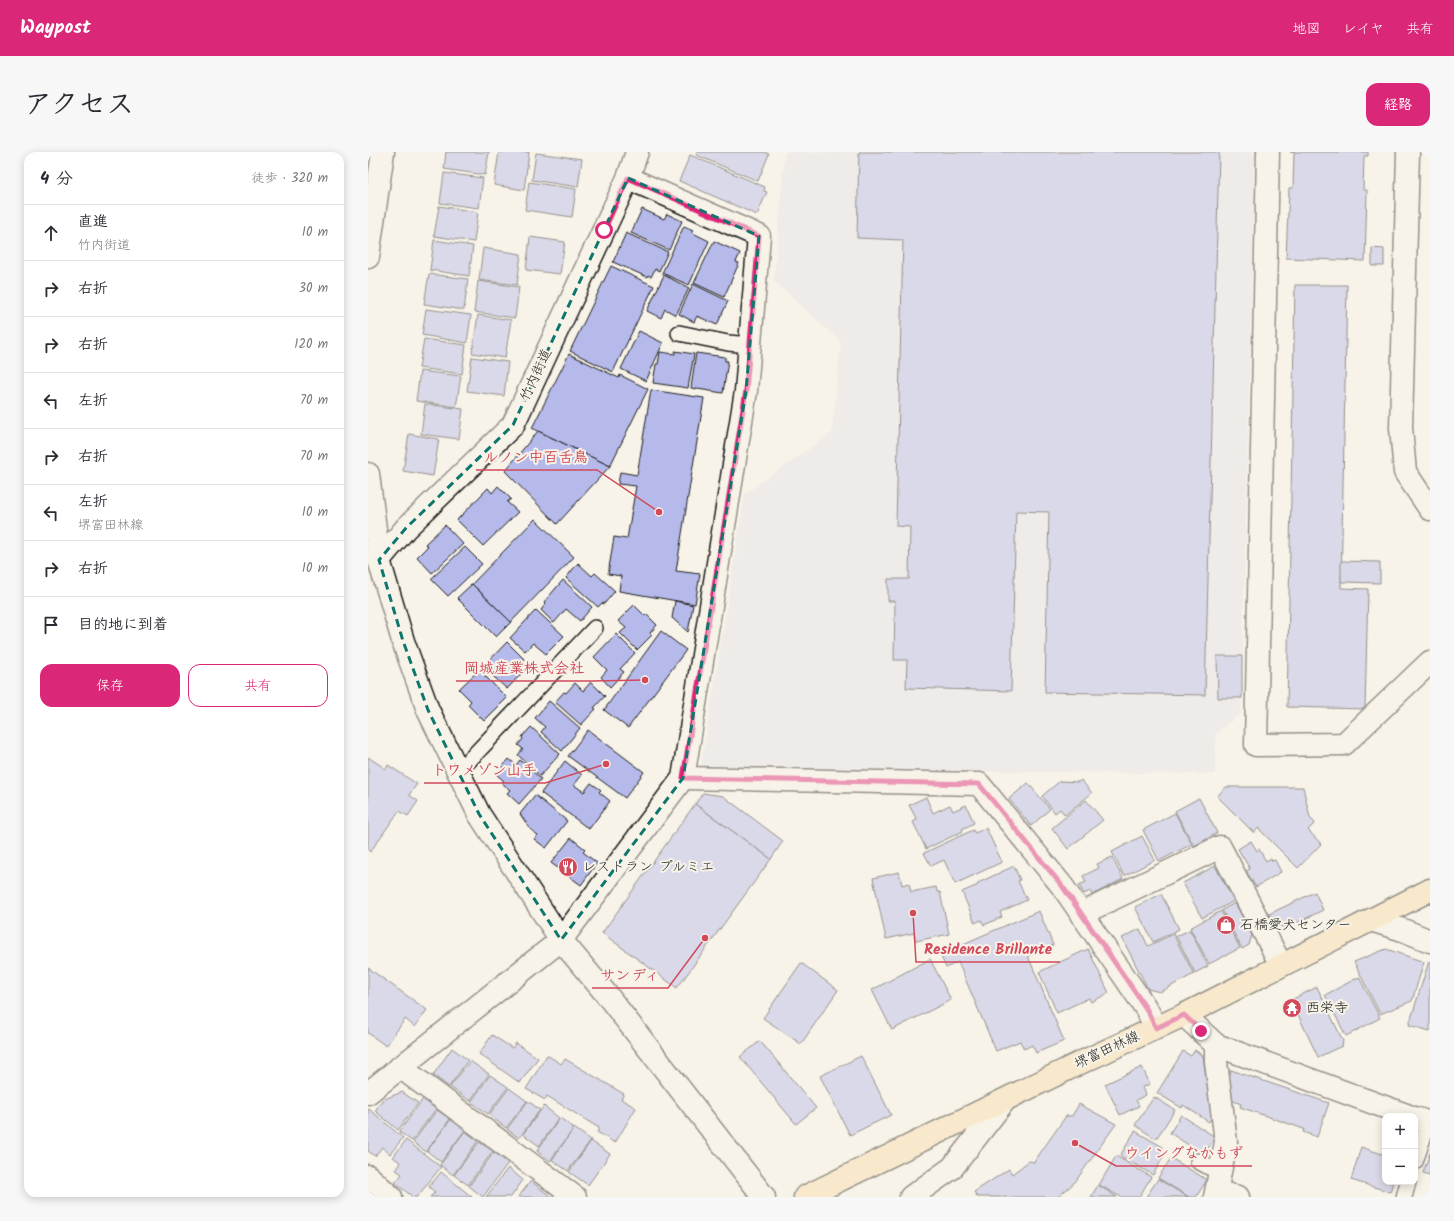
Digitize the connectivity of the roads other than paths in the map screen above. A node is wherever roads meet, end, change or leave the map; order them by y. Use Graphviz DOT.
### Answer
graph roads {
  1 [pos="383,152"];
  2 [pos="637,152"];
  3 [pos="1268,152"];
  4 [pos="1408,152"];
  5 [pos="628,178"];
  6 [pos="368,257"];
  7 [pos="679,333"];
  8 [pos="750,345"];
  9 [pos="368,474"];
  10 [pos="1430,509"];
  11 [pos="374,566"];
  12 [pos="595,628"];
  13 [pos="1430,662"];
  14 [pos="458,772"];
  15 [pos="683,778"];
  16 [pos="1430,890"];
  17 [pos="1081,914"];
  18 [pos="1371,920"];
  19 [pos="561,940"];
  20 [pos="1430,941"];
  21 [pos="1281,965"];
  22 [pos="1184,1015"];
  23 [pos="1156,1028"];
  24 [pos="1216,1045"];
  25 [pos="400,1068"];
  26 [pos="368,1093"];
  27 [pos="1005,1100"];
  28 [pos="1420,1120"];
  29 [pos="1417,1149"];
  30 [pos="1198,1161"];
  31 [pos="368,1176"];
  32 [pos="1407,1185"];
  33 [pos="1218,1187"];
  34 [pos="391,1197"];
  35 [pos="575,1197"];
  36 [pos="764,1197"];
  37 [pos="805,1197"];
  38 [pos="911,1197"];
  39 [pos="1238,1197"];
  40 [pos="1404,1197"];
  1 -- 6 [label="street"];
  2 -- 5 [label="street, 竹内街道"];
  3 -- 13 [label="street"];
  4 -- 10 [label="street"];
  5 -- 8 [label="street"];
  5 -- 11 [label="street, 竹内街道"];
  7 -- 8 [label="lane"];
  8 -- 15 [label="street"];
  9 -- 11 [label="street"];
  11 -- 14 [label="street"];
  12 -- 14 [label="lane"];
  14 -- 19 [label="street"];
  15 -- 17 [label="street"];
  15 -- 19 [label="street"];
  16 -- 18 [label="main road, 堺富田林線"];
  17 -- 21 [label="street"];
  17 -- 23 [label="street"];
  18 -- 20 [label="street"];
  18 -- 21 [label="main road, 堺富田林線"];
  19 -- 25 [label="street"];
  19 -- 36 [label="street"];
  21 -- 22 [label="main road, 堺富田林線"];
  22 -- 23 [label="main road, 堺富田林線"];
  22 -- 24 [label="street"];
  23 -- 27 [label="main road, 堺富田林線"];
  24 -- 28 [label="street"];
  24 -- 33 [label="street"];
  25 -- 26 [label="street"];
  25 -- 35 [label="street"];
  27 -- 37 [label="main road, 堺富田林線"];
  27 -- 38 [label="street"];
  28 -- 29 [label="lane"];
  30 -- 33 [label="lane"];
  31 -- 34 [label="street"];
  32 -- 40 [label="lane"];
  33 -- 39 [label="street"];
}
